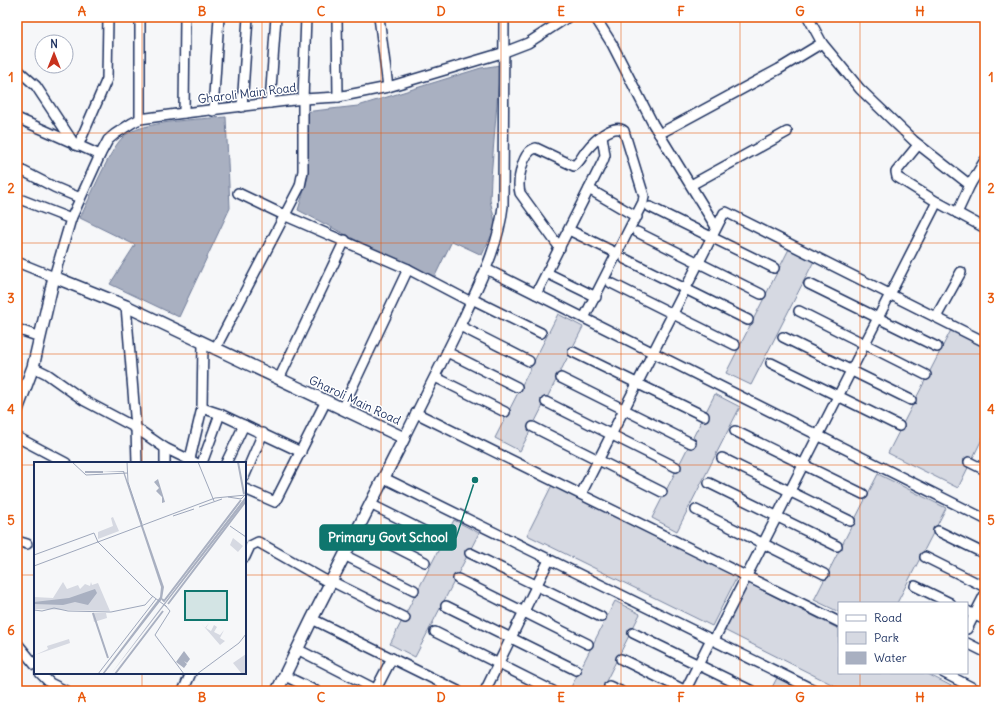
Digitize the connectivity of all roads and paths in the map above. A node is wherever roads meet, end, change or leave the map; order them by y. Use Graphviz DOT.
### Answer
graph roads {
  1 [pos="108,17"];
  2 [pos="140,17"];
  3 [pos="185,17"];
  4 [pos="219,17"];
  5 [pos="248,17"];
  6 [pos="276,17"];
  7 [pos="306,17"];
  8 [pos="337,17"];
  9 [pos="379,17"];
  10 [pos="504,17"];
  11 [pos="568,17"];
  12 [pos="595,17"];
  13 [pos="808,17"];
  14 [pos="822,43"];
  15 [pos="502,53"];
  16 [pos="17,69"];
  17 [pos="388,87"];
  18 [pos="338,97"];
  19 [pos="303,99"];
  20 [pos="270,103"];
  21 [pos="242,107"];
  22 [pos="213,111"];
  23 [pos="184,113"];
  24 [pos="17,118"];
  25 [pos="140,119"];
  26 [pos="787,132"];
  27 [pos="660,134"];
  28 [pos="602,136"];
  29 [pos="77,145"];
  30 [pos="918,145"];
  31 [pos="100,155"];
  32 [pos="985,160"];
  33 [pos="17,168"];
  34 [pos="691,185"];
  35 [pos="970,185"];
  36 [pos="589,189"];
  37 [pos="238,193"];
  38 [pos="17,198"];
  39 [pos="80,198"];
  40 [pos="937,202"];
  41 [pos="650,207"];
  42 [pos="957,213"];
  43 [pos="286,216"];
  44 [pos="637,217"];
  45 [pos="71,219"];
  46 [pos="716,227"];
  47 [pos="985,228"];
  48 [pos="569,230"];
  49 [pos="637,232"];
  50 [pos="711,237"];
  51 [pos="345,240"];
  52 [pos="560,248"];
  53 [pos="621,256"];
  54 [pos="17,262"];
  55 [pos="698,263"];
  56 [pos="774,268"];
  57 [pos="408,269"];
  58 [pos="486,269"];
  59 [pos="961,272"];
  60 [pos="547,273"];
  61 [pos="54,278"];
  62 [pos="612,283"];
  63 [pos="809,284"];
  64 [pos="685,289"];
  65 [pos="536,294"];
  66 [pos="761,294"];
  67 [pos="890,295"];
  68 [pos="596,296"];
  69 [pos="472,300"];
  70 [pos="126,306"];
  71 [pos="799,311"];
  72 [pos="672,314"];
  73 [pos="936,317"];
  74 [pos="584,318"];
  75 [pos="878,318"];
  76 [pos="748,320"];
  77 [pos="460,326"];
  78 [pos="17,329"];
  79 [pos="541,333"];
  80 [pos="783,337"];
  81 [pos="40,338"];
  82 [pos="985,342"];
  83 [pos="203,343"];
  84 [pos="865,344"];
  85 [pos="735,345"];
  86 [pos="936,347"];
  87 [pos="215,349"];
  88 [pos="447,352"];
  89 [pos="573,352"];
  90 [pos="652,352"];
  91 [pos="529,361"];
  92 [pos="772,363"];
  93 [pos="34,367"];
  94 [pos="851,371"];
  95 [pos="926,375"];
  96 [pos="434,377"];
  97 [pos="561,378"];
  98 [pos="279,379"];
  99 [pos="637,383"];
  100 [pos="517,387"];
  101 [pos="838,396"];
  102 [pos="910,400"];
  103 [pos="326,401"];
  104 [pos="546,402"];
  105 [pos="202,408"];
  106 [pos="342,409"];
  107 [pos="624,409"];
  108 [pos="17,410"];
  109 [pos="505,412"];
  110 [pos="416,413"];
  111 [pos="220,414"];
  112 [pos="704,416"];
  113 [pos="244,425"];
  114 [pos="899,426"];
  115 [pos="533,427"];
  116 [pos="136,428"];
  117 [pos="735,431"];
  118 [pos="263,433"];
  119 [pos="611,434"];
  120 [pos="818,435"];
  121 [pos="17,437"];
  122 [pos="404,438"];
  123 [pos="691,443"];
  124 [pos="165,448"];
  125 [pos="301,452"];
  126 [pos="722,458"];
  127 [pos="598,460"];
  128 [pos="64,462"];
  129 [pos="137,462"];
  130 [pos="166,462"];
  131 [pos="192,462"];
  132 [pos="202,462"];
  133 [pos="226,462"];
  134 [pos="969,462"];
  135 [pos="803,465"];
  136 [pos="676,466"];
  137 [pos="985,470"];
  138 [pos="246,473"];
  139 [pos="384,478"];
  140 [pos="709,483"];
  141 [pos="246,489"];
  142 [pos="790,491"];
  143 [pos="662,492"];
  144 [pos="581,494"];
  145 [pos="863,494"];
  146 [pos="370,504"];
  147 [pos="696,510"];
  148 [pos="777,516"];
  149 [pos="985,518"];
  150 [pos="850,521"];
  151 [pos="358,528"];
  152 [pos="938,531"];
  153 [pos="438,538"];
  154 [pos="17,541"];
  155 [pos="27,544"];
  156 [pos="763,544"];
  157 [pos="837,546"];
  158 [pos="470,553"];
  159 [pos="985,554"];
  160 [pos="246,555"];
  161 [pos="344,555"];
  162 [pos="925,557"];
  163 [pos="549,560"];
  164 [pos="425,562"];
  165 [pos="824,574"];
  166 [pos="746,577"];
  167 [pos="458,579"];
  168 [pos="331,582"];
  169 [pos="536,585"];
  170 [pos="915,586"];
  171 [pos="985,588"];
  172 [pos="414,590"];
  173 [pos="985,594"];
  174 [pos="948,602"];
  175 [pos="446,606"];
  176 [pos="524,612"];
  177 [pos="971,613"];
  178 [pos="601,617"];
  179 [pos="405,618"];
  180 [pos="312,619"];
  181 [pos="985,620"];
  182 [pos="838,622"];
  183 [pos="968,625"];
  184 [pos="435,632"];
  185 [pos="633,633"];
  186 [pos="511,638"];
  187 [pos="712,640"];
  188 [pos="17,643"];
  189 [pos="588,644"];
  190 [pos="968,644"];
  191 [pos="297,649"];
  192 [pos="985,652"];
  193 [pos="392,658"];
  194 [pos="621,659"];
  195 [pos="498,663"];
  196 [pos="34,664"];
  197 [pos="698,665"];
  198 [pos="576,670"];
  199 [pos="41,674"];
  200 [pos="191,674"];
  201 [pos="946,674"];
  202 [pos="285,676"];
  203 [pos="609,686"];
  204 [pos="377,690"];
  205 [pos="66,691"];
  206 [pos="183,691"];
  207 [pos="277,691"];
  208 [pos="316,691"];
  209 [pos="458,691"];
  210 [pos="485,691"];
  211 [pos="553,691"];
  212 [pos="620,691"];
  213 [pos="685,691"];
  214 [pos="752,691"];
  215 [pos="816,691"];
  216 [pos="979,691"];
  1 -- 29 [label="street"];
  2 -- 25 [label="street"];
  3 -- 23 [label="street"];
  4 -- 22 [label="street"];
  5 -- 21 [label="street"];
  6 -- 20 [label="street"];
  7 -- 19 [label="street"];
  8 -- 18 [label="street"];
  9 -- 17 [label="street"];
  10 -- 15 [label="street"];
  11 -- 15 [label="street, Gharoli Main Road"];
  12 -- 27 [label="street"];
  13 -- 14 [label="street"];
  14 -- 27 [label="street"];
  14 -- 30 [label="street"];
  15 -- 17 [label="street, Gharoli Main Road"];
  15 -- 58 [label="street"];
  16 -- 29 [label="street"];
  17 -- 18 [label="street, Gharoli Main Road"];
  18 -- 19 [label="street, Gharoli Main Road"];
  19 -- 20 [label="street, Gharoli Main Road"];
  19 -- 43 [label="street"];
  20 -- 21 [label="street, Gharoli Main Road"];
  21 -- 22 [label="street, Gharoli Main Road"];
  22 -- 23 [label="street, Gharoli Main Road"];
  23 -- 25 [label="street, Gharoli Main Road"];
  24 -- 29 [label="street"];
  25 -- 31 [label="street, Gharoli Main Road"];
  26 -- 34 [label="street"];
  27 -- 34 [label="street"];
  28 -- 36 [label="street"];
  28 -- 44 [label="street"];
  28 -- 52 [label="street"];
  29 -- 31 [label="street"];
  30 -- 35 [label="street"];
  30 -- 40 [label="street"];
  31 -- 39 [label="street, Gharoli Main Road"];
  32 -- 35 [label="street"];
  33 -- 39 [label="street"];
  34 -- 46 [label="street"];
  35 -- 42 [label="street"];
  36 -- 44 [label="street"];
  36 -- 48 [label="street"];
  37 -- 43 [label="street"];
  38 -- 45 [label="street"];
  39 -- 45 [label="street, Gharoli Main Road"];
  40 -- 42 [label="street"];
  40 -- 67 [label="street"];
  41 -- 50 [label="street"];
  42 -- 47 [label="street"];
  43 -- 51 [label="street"];
  43 -- 87 [label="street"];
  44 -- 53 [label="street"];
  45 -- 61 [label="street, Gharoli Main Road"];
  46 -- 50 [label="street"];
  46 -- 67 [label="street"];
  48 -- 52 [label="street"];
  48 -- 53 [label="street"];
  49 -- 55 [label="street"];
  50 -- 55 [label="street"];
  50 -- 56 [label="street"];
  51 -- 57 [label="street"];
  51 -- 98 [label="street"];
  52 -- 60 [label="street"];
  53 -- 64 [label="street"];
  53 -- 68 [label="street"];
  54 -- 61 [label="street"];
  55 -- 64 [label="street"];
  55 -- 66 [label="street"];
  57 -- 69 [label="street"];
  57 -- 106 [label="street"];
  58 -- 65 [label="street"];
  58 -- 69 [label="street"];
  59 -- 73 [label="street"];
  60 -- 65 [label="street"];
  60 -- 68 [label="street"];
  61 -- 70 [label="street, Gharoli Main Road"];
  61 -- 81 [label="street, Gharoli Main Road"];
  62 -- 72 [label="street"];
  63 -- 75 [label="street"];
  64 -- 72 [label="street"];
  64 -- 76 [label="street"];
  65 -- 74 [label="street"];
  67 -- 73 [label="street"];
  67 -- 75 [label="street"];
  68 -- 74 [label="street"];
  69 -- 77 [label="street"];
  69 -- 79 [label="street"];
  70 -- 83 [label="street, Gharoli Main Road"];
  70 -- 116 [label="street"];
  71 -- 84 [label="street"];
  72 -- 85 [label="street"];
  72 -- 90 [label="street"];
  73 -- 82 [label="street"];
  74 -- 90 [label="street"];
  75 -- 84 [label="street"];
  75 -- 86 [label="street"];
  77 -- 88 [label="street"];
  77 -- 91 [label="street"];
  78 -- 81 [label="street"];
  80 -- 94 [label="street"];
  81 -- 93 [label="street, Gharoli Main Road"];
  83 -- 87 [label="street, Gharoli Main Road"];
  83 -- 105 [label="street"];
  84 -- 94 [label="street"];
  84 -- 95 [label="street"];
  87 -- 98 [label="street, Gharoli Main Road"];
  88 -- 96 [label="street"];
  88 -- 100 [label="street"];
  89 -- 99 [label="street"];
  90 -- 99 [label="street"];
  90 -- 120 [label="street"];
  92 -- 101 [label="street"];
  93 -- 108 [label="street, Gharoli Main Road"];
  93 -- 116 [label="street"];
  94 -- 101 [label="street"];
  94 -- 102 [label="street"];
  96 -- 109 [label="street"];
  96 -- 110 [label="street"];
  97 -- 107 [label="street"];
  98 -- 103 [label="street, Gharoli Main Road"];
  99 -- 107 [label="street"];
  99 -- 112 [label="street"];
  101 -- 114 [label="street"];
  101 -- 120 [label="street"];
  103 -- 106 [label="street, Gharoli Main Road"];
  103 -- 125 [label="street"];
  104 -- 119 [label="street"];
  105 -- 111 [label="street"];
  105 -- 131 [label="street"];
  106 -- 122 [label="street, Gharoli Main Road"];
  107 -- 119 [label="street"];
  107 -- 123 [label="street"];
  110 -- 122 [label="street"];
  110 -- 144 [label="street"];
  111 -- 113 [label="street"];
  111 -- 132 [label="street"];
  113 -- 118 [label="street"];
  113 -- 133 [label="street"];
  115 -- 127 [label="street"];
  116 -- 124 [label="street"];
  116 -- 129 [label="street"];
  117 -- 135 [label="street"];
  118 -- 125 [label="street"];
  118 -- 138 [label="street"];
  119 -- 127 [label="street"];
  119 -- 136 [label="street"];
  120 -- 135 [label="street"];
  120 -- 149 [label="street"];
  121 -- 128 [label="street"];
  122 -- 139 [label="street"];
  124 -- 130 [label="street"];
  124 -- 131 [label="street"];
  125 -- 141 [label="street"];
  126 -- 142 [label="street"];
  127 -- 143 [label="street"];
  127 -- 144 [label="street"];
  134 -- 137 [label="street"];
  135 -- 142 [label="street"];
  135 -- 145 [label="street"];
  139 -- 146 [label="street"];
  139 -- 163 [label="street"];
  140 -- 148 [label="street"];
  142 -- 148 [label="street"];
  142 -- 150 [label="street"];
  144 -- 166 [label="street"];
  146 -- 151 [label="street"];
  146 -- 153 [label="street"];
  147 -- 156 [label="street"];
  148 -- 156 [label="street"];
  148 -- 157 [label="street"];
  151 -- 161 [label="street"];
  151 -- 164 [label="street"];
  152 -- 159 [label="street"];
  154 -- 155 [label="street"];
  156 -- 165 [label="street"];
  156 -- 166 [label="street"];
  158 -- 169 [label="street"];
  160 -- 168 [label="street"];
  161 -- 168 [label="street"];
  161 -- 172 [label="street"];
  162 -- 171 [label="street"];
  163 -- 169 [label="street"];
  163 -- 187 [label="street"];
  166 -- 182 [label="street"];
  166 -- 187 [label="street"];
  167 -- 176 [label="street"];
  168 -- 179 [label="street"];
  168 -- 180 [label="street"];
  169 -- 176 [label="street"];
  169 -- 178 [label="street"];
  170 -- 174 [label="street"];
  173 -- 177 [label="street"];
  175 -- 186 [label="street"];
  176 -- 186 [label="street"];
  176 -- 189 [label="street"];
  177 -- 181 [label="street"];
  177 -- 183 [label="street"];
  180 -- 191 [label="street"];
  180 -- 193 [label="street"];
  184 -- 195 [label="street"];
  185 -- 197 [label="street"];
  186 -- 195 [label="street"];
  186 -- 198 [label="street"];
  187 -- 197 [label="street"];
  187 -- 215 [label="street"];
  188 -- 196 [label="street"];
  190 -- 192 [label="street"];
  191 -- 202 [label="street"];
  191 -- 204 [label="street"];
  193 -- 204 [label="street"];
  193 -- 209 [label="street"];
  194 -- 213 [label="street"];
  195 -- 210 [label="street"];
  195 -- 211 [label="street"];
  197 -- 213 [label="street"];
  197 -- 214 [label="street"];
  199 -- 205 [label="street"];
  200 -- 206 [label="street"];
  201 -- 216 [label="street"];
  202 -- 207 [label="street"];
  202 -- 208 [label="street"];
  203 -- 212 [label="street"];
}
